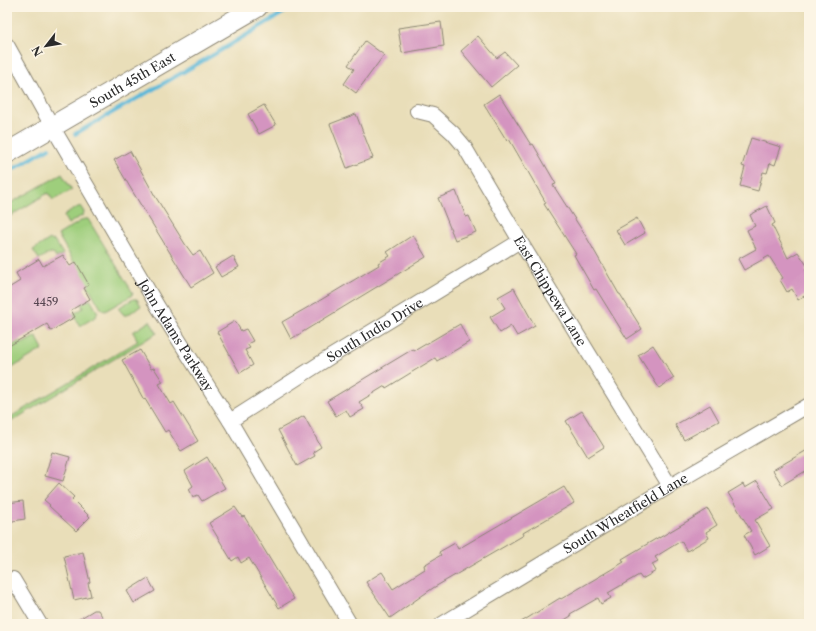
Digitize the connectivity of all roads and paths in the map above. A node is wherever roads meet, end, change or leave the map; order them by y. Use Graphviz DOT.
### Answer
graph roads {
  1 [pos="257,7"];
  2 [pos="7,45"];
  3 [pos="417,112"];
  4 [pos="52,126"];
  5 [pos="7,153"];
  6 [pos="520,241"];
  7 [pos="809,405"];
  8 [pos="230,421"];
  9 [pos="670,486"];
  10 [pos="14,579"];
  11 [pos="40,624"];
  12 [pos="350,624"];
  13 [pos="442,624"];
  1 -- 4 [label="main road, South 45th East"];
  2 -- 4 [label="street, John Adams Parkway"];
  3 -- 6 [label="street, East Chippewa Lane"];
  4 -- 5 [label="main road, South 45th East"];
  4 -- 8 [label="street, John Adams Parkway"];
  6 -- 8 [label="street, South Indio Drive"];
  6 -- 9 [label="street, East Chippewa Lane"];
  7 -- 9 [label="street, South Wheatfield Lane"];
  8 -- 12 [label="street, John Adams Parkway"];
  9 -- 13 [label="street, South Wheatfield Lane"];
  10 -- 11 [label="street"];
}
